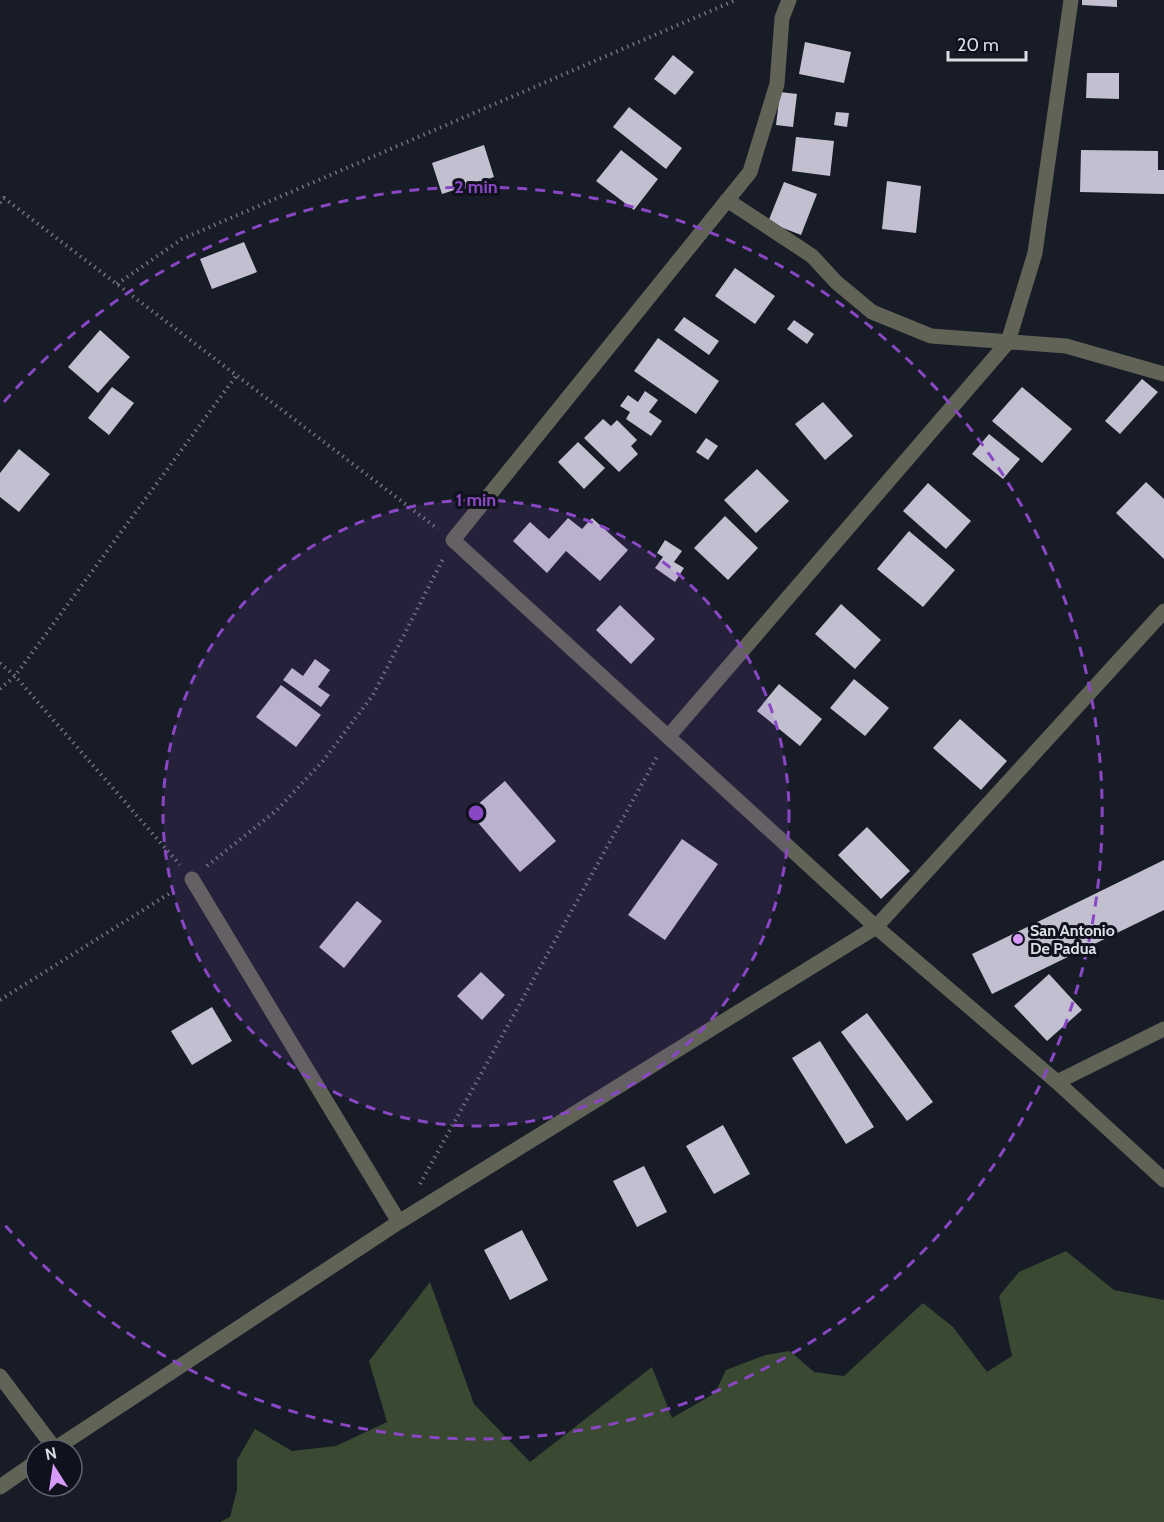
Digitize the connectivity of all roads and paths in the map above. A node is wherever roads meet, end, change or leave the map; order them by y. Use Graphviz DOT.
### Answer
graph roads {
  1 [pos="736,0"];
  2 [pos="789,0"];
  3 [pos="1071,0"];
  4 [pos="727,200"];
  5 [pos="0,203"];
  6 [pos="117,284"];
  7 [pos="1008,342"];
  8 [pos="1164,374"];
  9 [pos="236,376"];
  10 [pos="453,540"];
  11 [pos="1164,611"];
  12 [pos="0,663"];
  13 [pos="15,676"];
  14 [pos="0,689"];
  15 [pos="668,737"];
  16 [pos="192,879"];
  17 [pos="876,927"];
  18 [pos="0,1000"];
  19 [pos="1164,1029"];
  20 [pos="1057,1082"];
  21 [pos="1164,1180"];
  22 [pos="416,1191"];
  23 [pos="399,1222"];
  24 [pos="0,1376"];
  25 [pos="45,1438"];
  26 [pos="72,1438"];
  27 [pos="24,1470"];
  28 [pos="0,1487"];
  1 -- 6 [label="path"];
  2 -- 4 [label="street"];
  3 -- 7 [label="street"];
  4 -- 7 [label="street"];
  4 -- 10 [label="street"];
  5 -- 6 [label="path"];
  6 -- 9 [label="path"];
  7 -- 8 [label="street"];
  7 -- 15 [label="street"];
  9 -- 10 [label="path"];
  9 -- 13 [label="path"];
  10 -- 15 [label="street"];
  10 -- 16 [label="path"];
  11 -- 17 [label="street"];
  12 -- 13 [label="path"];
  13 -- 14 [label="path"];
  13 -- 16 [label="path"];
  15 -- 17 [label="street"];
  15 -- 22 [label="path"];
  16 -- 18 [label="path"];
  16 -- 23 [label="street"];
  17 -- 20 [label="street"];
  17 -- 23 [label="street"];
  19 -- 20 [label="street"];
  20 -- 21 [label="street"];
  23 -- 26 [label="street"];
  24 -- 25 [label="street"];
  27 -- 28 [label="street"];
}
